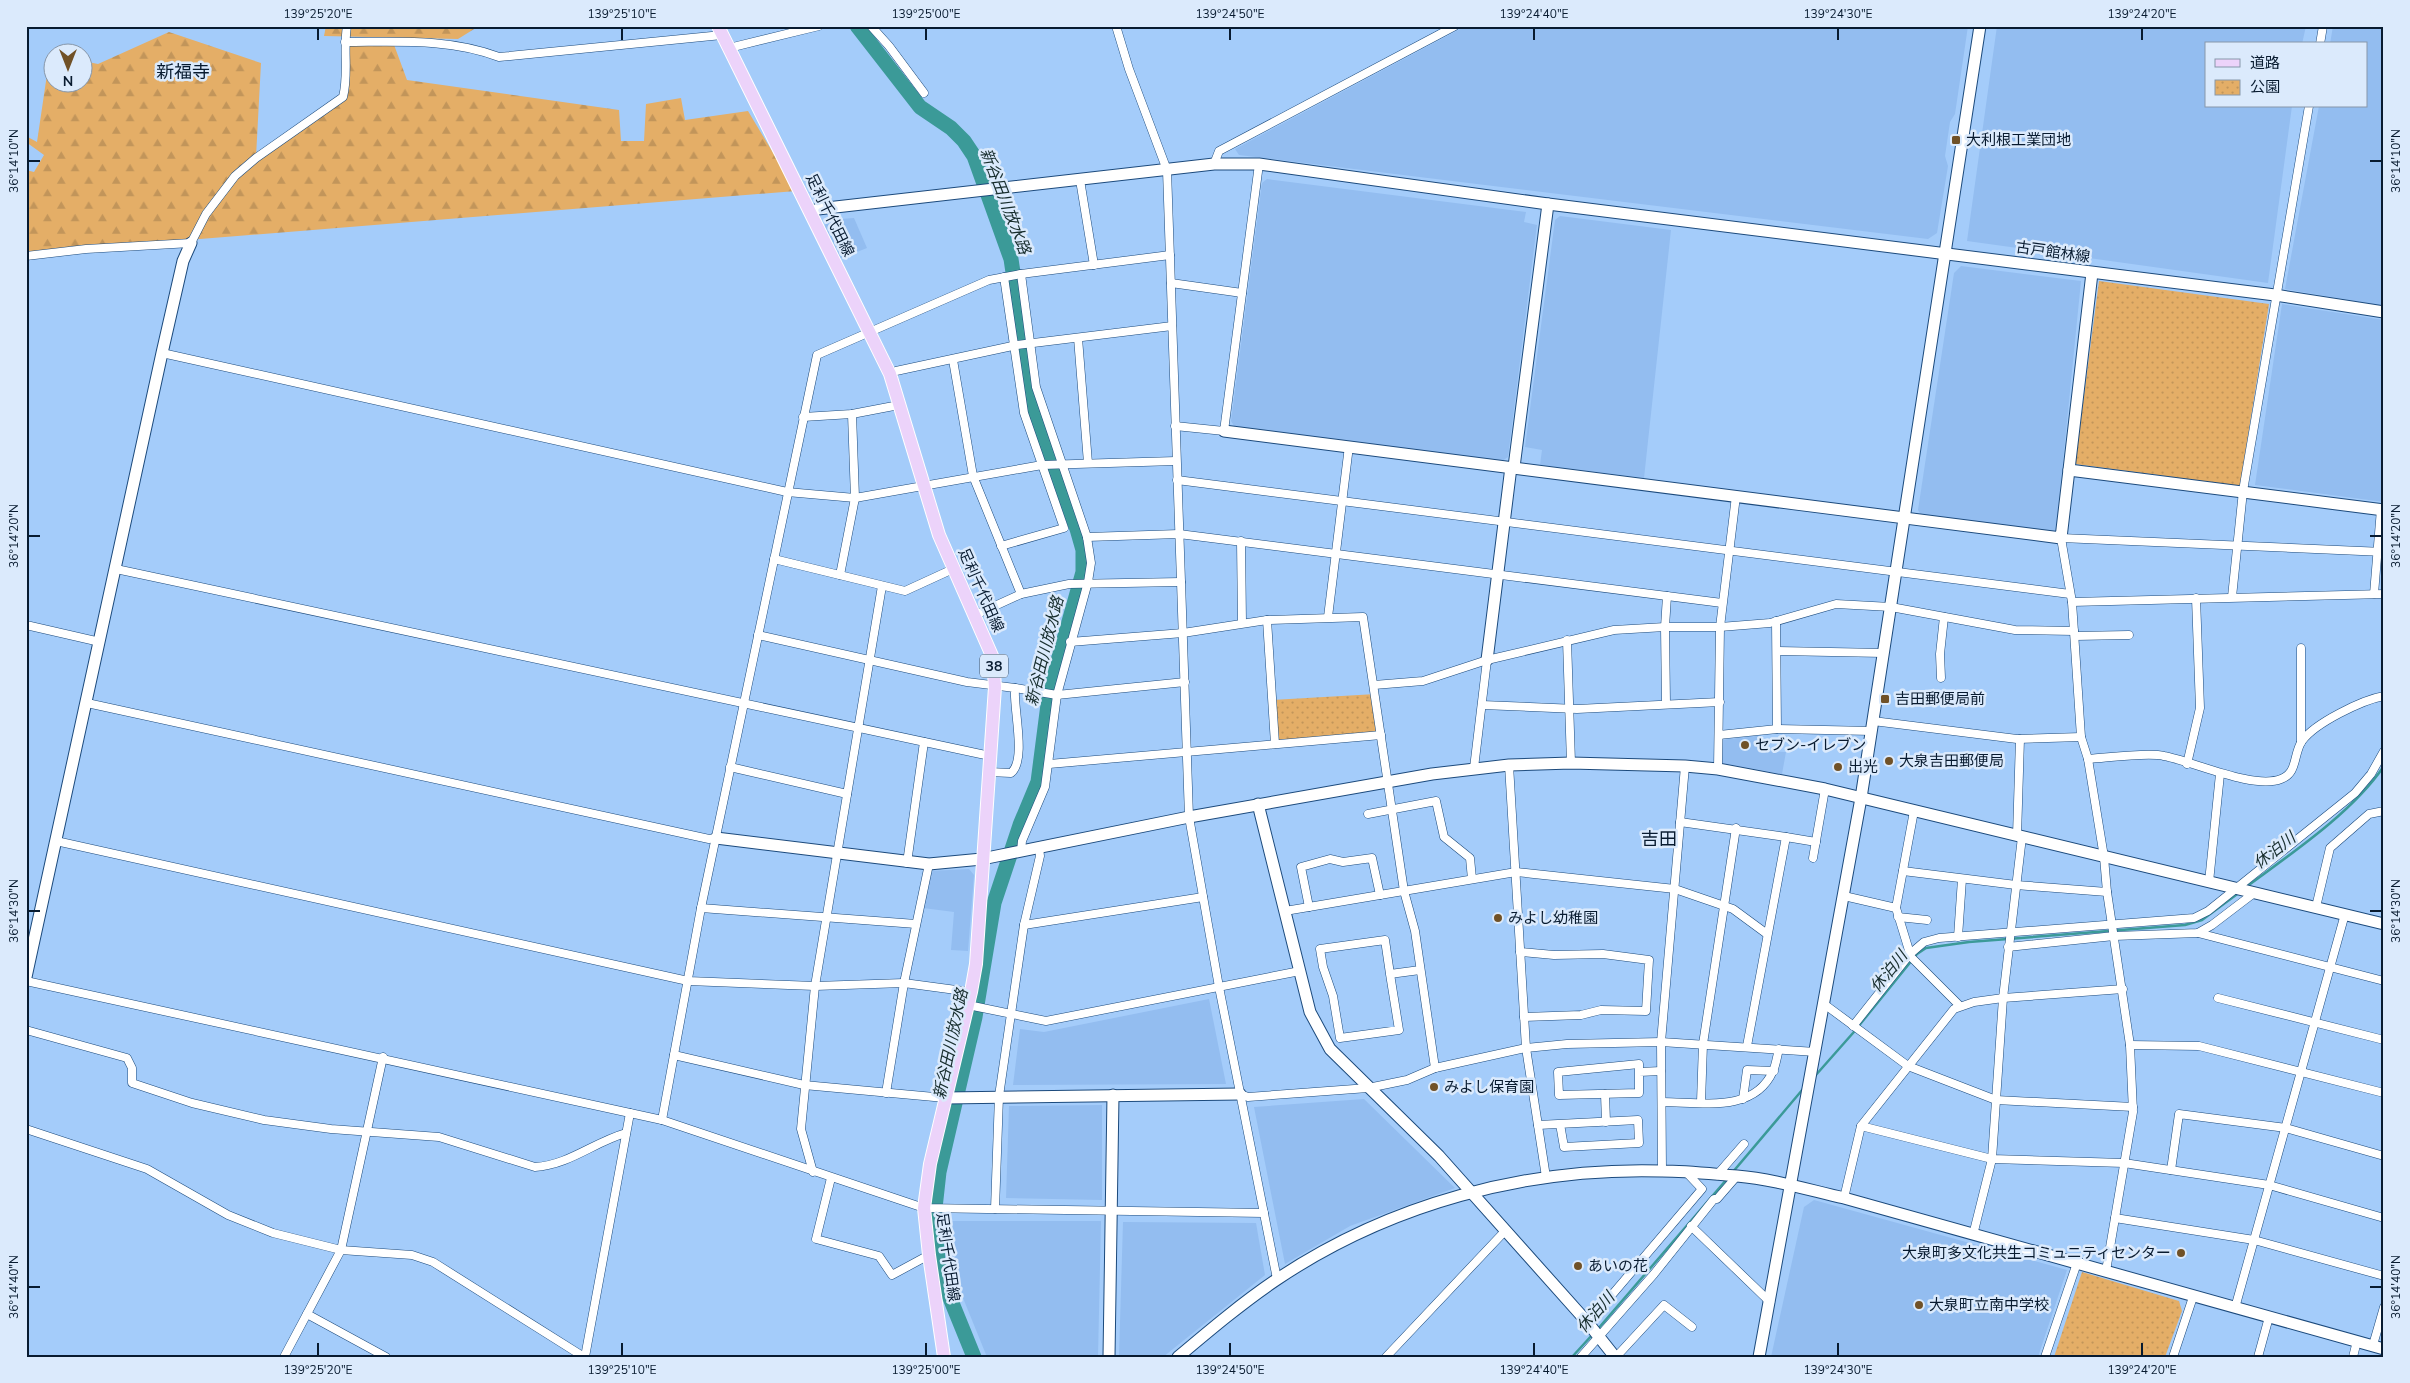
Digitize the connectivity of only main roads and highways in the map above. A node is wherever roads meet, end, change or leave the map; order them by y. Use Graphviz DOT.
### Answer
graph roads {
  1 [pos="720,31"];
  2 [pos="944,1357"];
  1 -- 2 [label="main road, 足利千代田線 / 38"];
}
